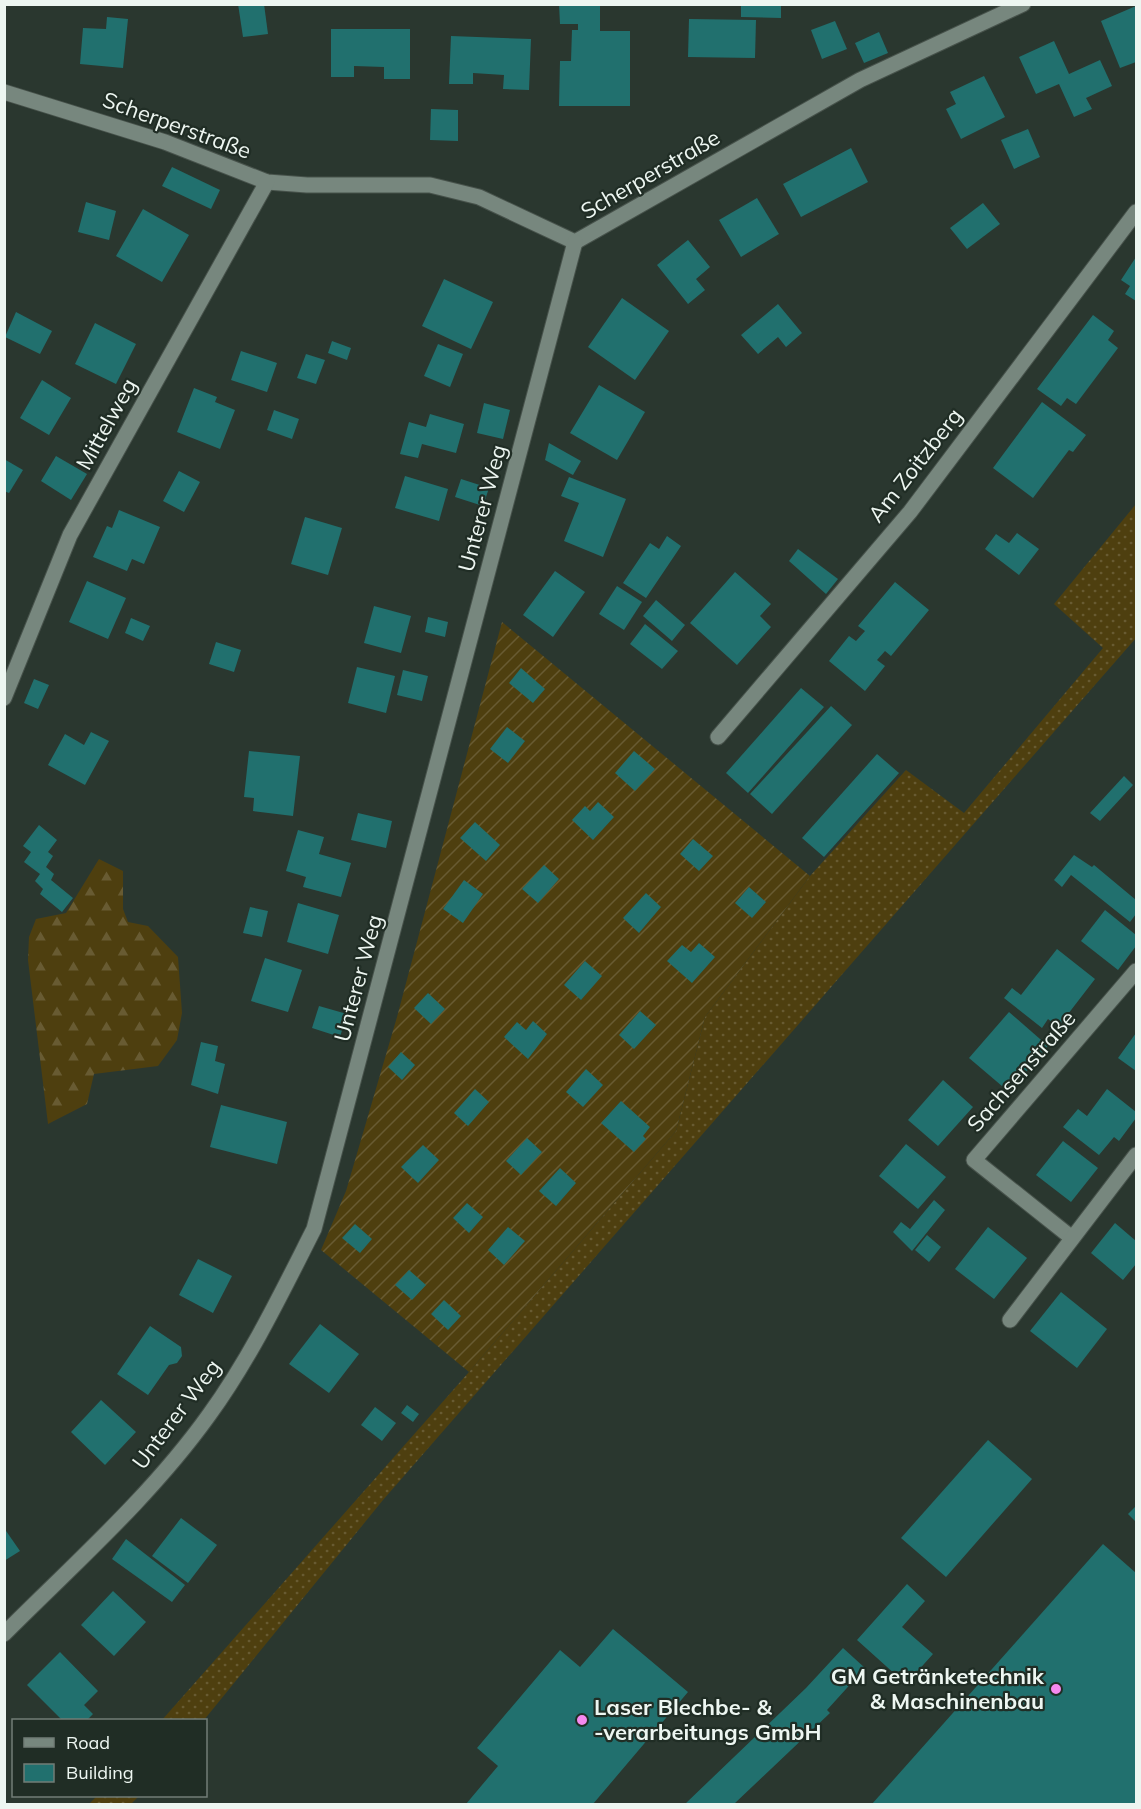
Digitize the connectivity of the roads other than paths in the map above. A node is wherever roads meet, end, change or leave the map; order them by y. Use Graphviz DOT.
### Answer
graph roads {
  1 [pos="1023,4"];
  2 [pos="4,92"];
  3 [pos="267,182"];
  4 [pos="1137,212"];
  5 [pos="575,242"];
  6 [pos="4,698"];
  7 [pos="718,737"];
  8 [pos="1137,971"];
  9 [pos="1137,1155"];
  10 [pos="1072,1238"];
  11 [pos="1010,1320"];
  12 [pos="4,1634"];
  1 -- 5 [label="street, Scherperstraße"];
  2 -- 3 [label="street, Scherperstraße"];
  3 -- 5 [label="street, Scherperstraße"];
  3 -- 6 [label="street, Mittelweg"];
  4 -- 7 [label="street, Am Zoitzberg"];
  5 -- 12 [label="street, Unterer Weg"];
  8 -- 10 [label="street, Sachsenstraße"];
  9 -- 10 [label="street"];
  10 -- 11 [label="street"];
}
